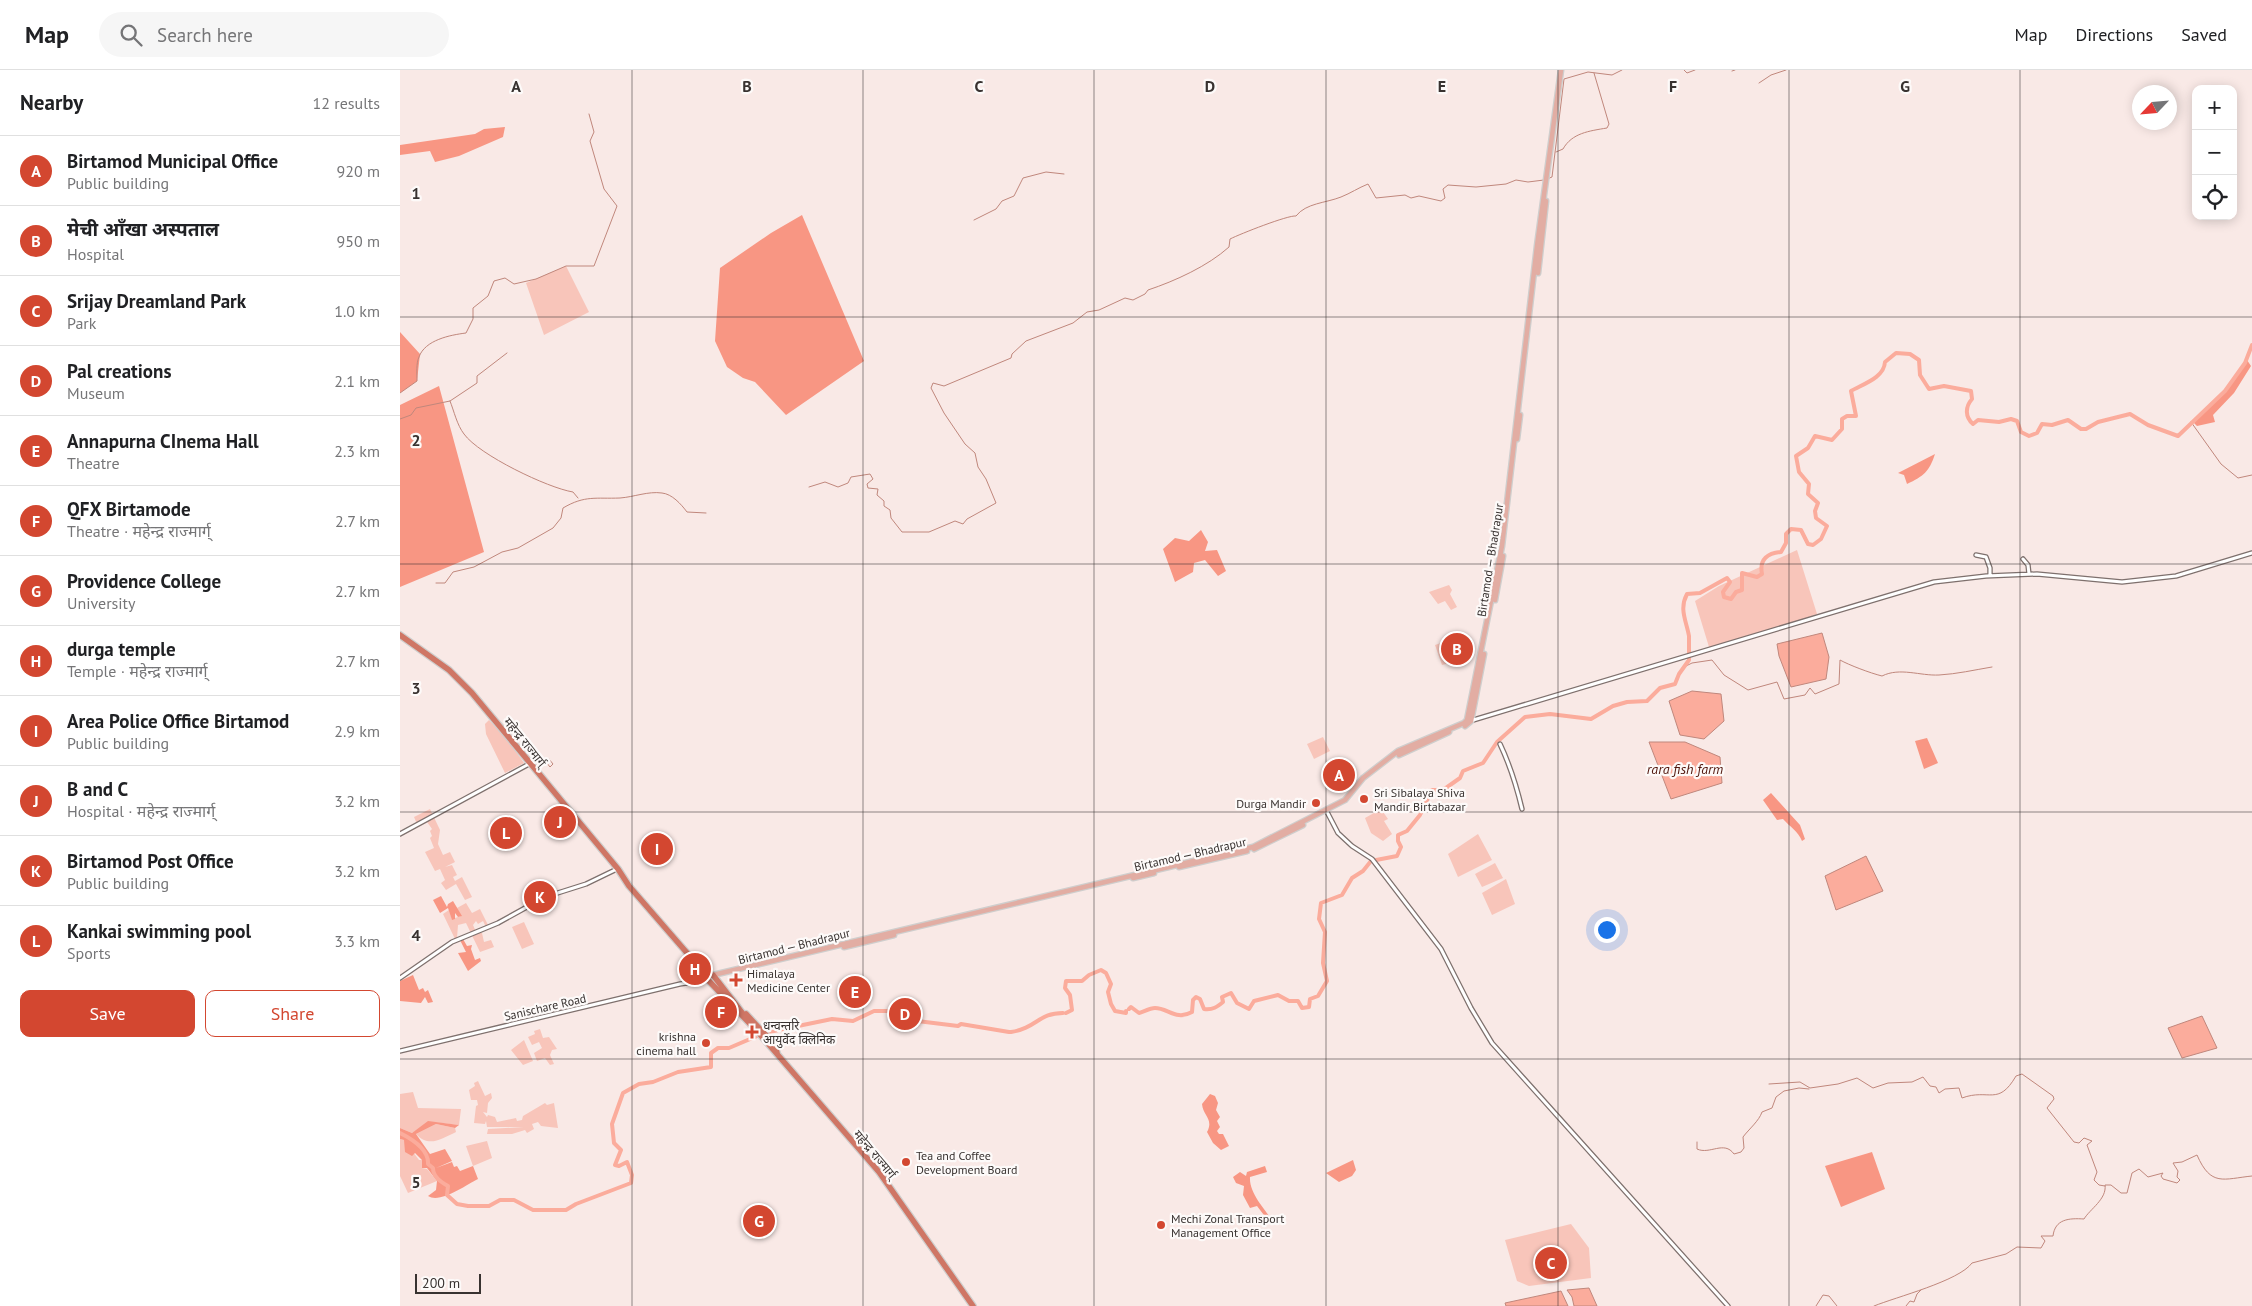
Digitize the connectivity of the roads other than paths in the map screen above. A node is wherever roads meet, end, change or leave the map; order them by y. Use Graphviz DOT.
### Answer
graph roads {
  1 [pos="1561,70"];
  2 [pos="2252,553"];
  3 [pos="1976,555"];
  4 [pos="2023,559"];
  5 [pos="2029,574"];
  6 [pos="1990,576"];
  7 [pos="403,639"];
  8 [pos="1469,720"];
  9 [pos="1500,744"];
  10 [pos="529,764"];
  11 [pos="1522,809"];
  12 [pos="1327,811"];
  13 [pos="400,834"];
  14 [pos="620,872"];
  15 [pos="400,978"];
  16 [pos="710,978"];
  17 [pos="693,981"];
  18 [pos="739,1011"];
  19 [pos="760,1035"];
  20 [pos="400,1051"];
  21 [pos="973,1306"];
  22 [pos="1728,1306"];
  1 -- 8 [label="main road, Birtamod — Bhadrapur"];
  2 -- 5 [label="street"];
  3 -- 6 [label="street"];
  4 -- 5 [label="street"];
  5 -- 6 [label="street"];
  6 -- 8 [label="street"];
  7 -- 10 [label="highway, महेन्द्र राज्मार्ग्"];
  8 -- 12 [label="main road, Birtamod — Bhadrapur"];
  9 -- 11 [label="street"];
  10 -- 13 [label="street"];
  10 -- 14 [label="highway, महेन्द्र राज्मार्ग्"];
  12 -- 16 [label="main road, Birtamod — Bhadrapur"];
  12 -- 22 [label="street"];
  14 -- 15 [label="street"];
  14 -- 16 [label="highway, महेन्द्र राज्मार्ग्"];
  14 -- 16 [label="highway, महेन्द्र राज्मार्ग्"];
  16 -- 17 [label="street, Sanischare Road"];
  16 -- 17 [label="street, Sanischare Road"];
  16 -- 18 [label="highway, महेन्द्र राज्मार्ग्"];
  16 -- 18 [label="highway, महेन्द्र राज्मार्ग्"];
  17 -- 20 [label="street, Sanischare Road"];
  18 -- 19 [label="highway"];
  18 -- 19 [label="highway, महेन्द्र राज्मार्ग्"];
  18 -- 19 [label="highway"];
  19 -- 21 [label="highway, महेन्द्र राज्मार्ग्"];
}
